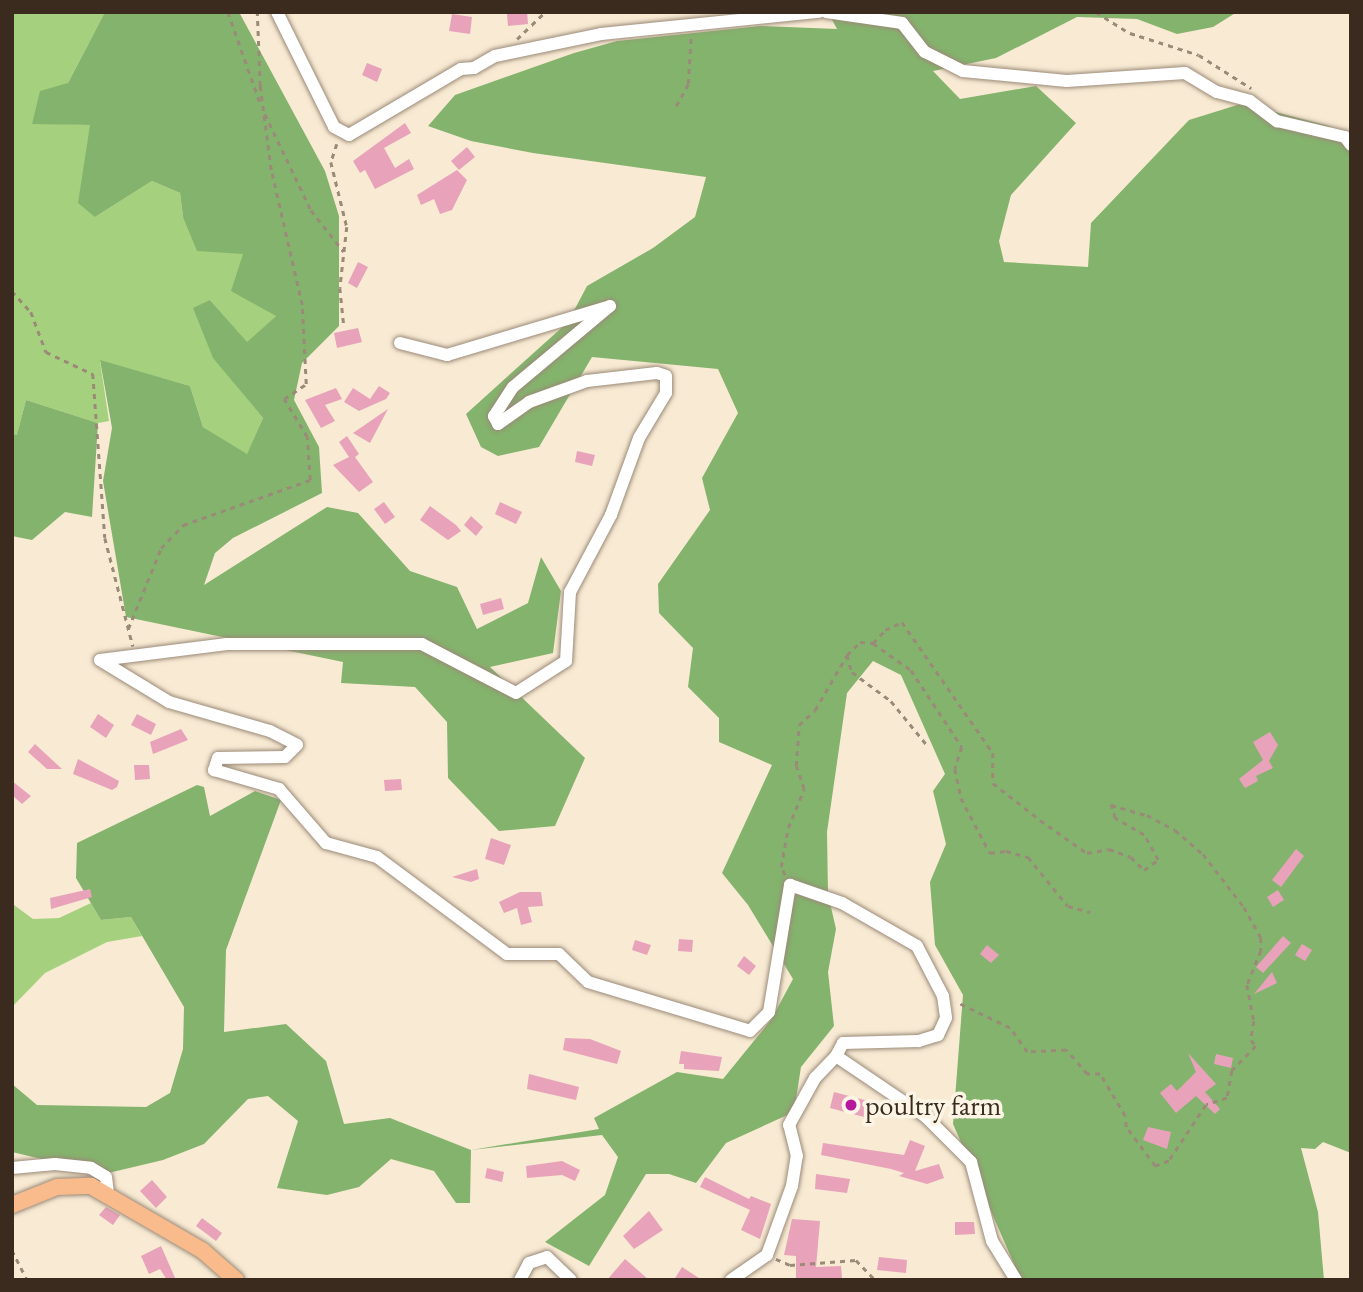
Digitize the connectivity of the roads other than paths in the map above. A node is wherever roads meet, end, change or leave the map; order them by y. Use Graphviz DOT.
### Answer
graph roads {
  1 [pos="276,12"];
  2 [pos="819,12"];
  3 [pos="826,12"];
  4 [pos="1351,145"];
  5 [pos="400,343"];
  6 [pos="836,1056"];
  7 [pos="12,1168"];
  8 [pos="108,1194"];
  9 [pos="12,1206"];
  10 [pos="236,1280"];
  11 [pos="520,1280"];
  12 [pos="571,1280"];
  13 [pos="731,1280"];
  14 [pos="1016,1280"];
  1 -- 2 [label="street"];
  3 -- 4 [label="street"];
  5 -- 6 [label="street"];
  6 -- 13 [label="street"];
  6 -- 14 [label="street"];
  7 -- 8 [label="street"];
  8 -- 9 [label="main road"];
  8 -- 10 [label="main road"];
  11 -- 12 [label="street"];
}
